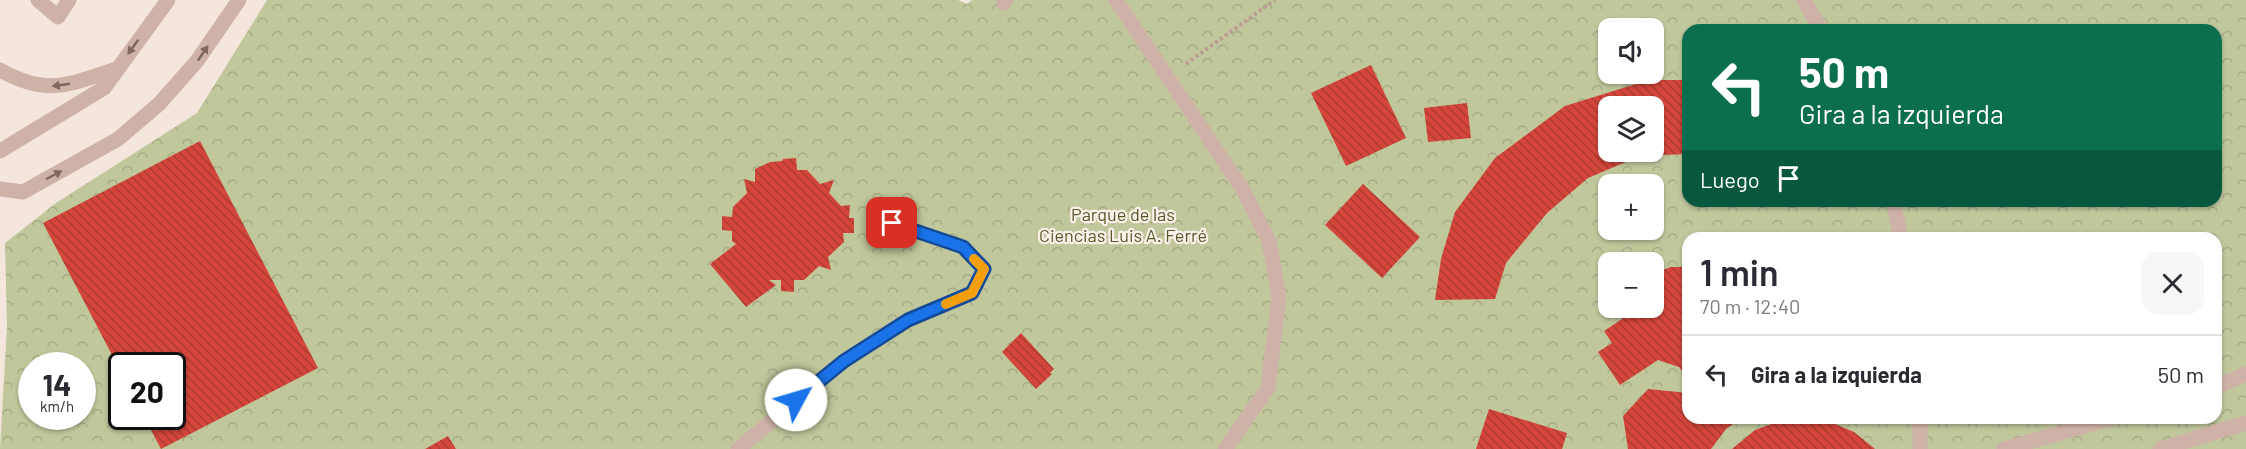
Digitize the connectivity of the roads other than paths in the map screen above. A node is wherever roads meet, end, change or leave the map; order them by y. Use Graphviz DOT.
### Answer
graph roads {
  1 [pos="38,0"];
  2 [pos="69,0"];
  3 [pos="168,0"];
  4 [pos="239,0"];
  5 [pos="1116,0"];
  6 [pos="1804,0"];
  7 [pos="1818,24"];
  8 [pos="117,69"];
  9 [pos="0,70"];
  10 [pos="0,151"];
  11 [pos="0,189"];
  12 [pos="1894,207"];
  13 [pos="892,223"];
  14 [pos="1900,232"];
  15 [pos="2246,374"];
  16 [pos="2222,384"];
  17 [pos="2246,423"];
  18 [pos="1920,424"];
  19 [pos="2091,424"];
  20 [pos="738,449"];
  21 [pos="1225,449"];
  22 [pos="1920,449"];
  23 [pos="2004,449"];
  24 [pos="2160,449"];
  1 -- 2 [label="street"];
  3 -- 8 [label="street, one-way"];
  11 -- 4 [label="street, one-way"];
  5 -- 21 [label="street"];
  6 -- 7 [label="street"];
  8 -- 9 [label="street, one-way"];
  8 -- 10 [label="street"];
  12 -- 14 [label="street"];
  13 -- 20 [label="street"];
  15 -- 16 [label="street"];
  17 -- 24 [label="street"];
  18 -- 22 [label="street"];
  19 -- 23 [label="street"];
}
